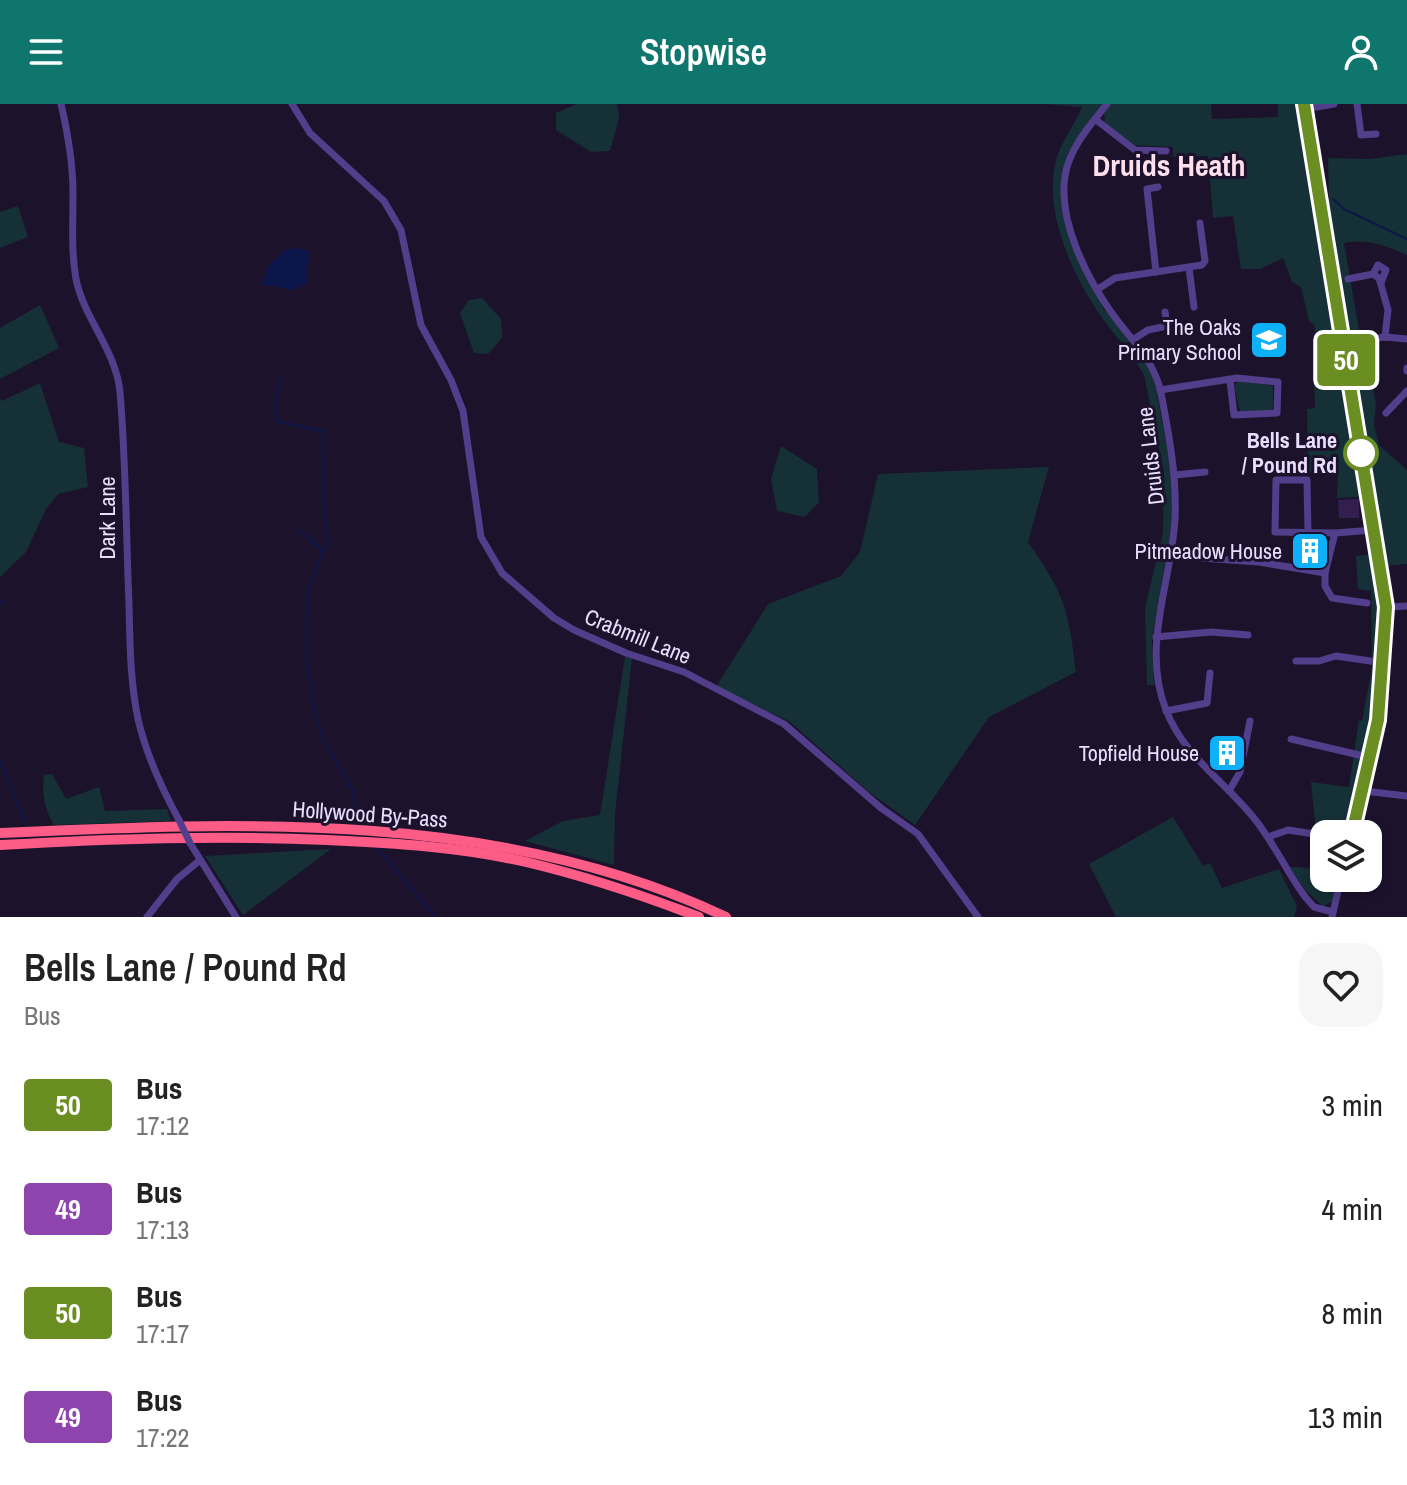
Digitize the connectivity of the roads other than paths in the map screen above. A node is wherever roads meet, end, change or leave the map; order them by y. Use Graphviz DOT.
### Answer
graph roads {
  1 [pos="61,104"];
  2 [pos="292,104"];
  3 [pos="1107,104"];
  4 [pos="1334,104"];
  5 [pos="1357,104"];
  6 [pos="1304,106"];
  7 [pos="1095,119"];
  8 [pos="1376,134"];
  9 [pos="1166,151"];
  10 [pos="1158,187"];
  11 [pos="1200,223"];
  12 [pos="1189,268"];
  13 [pos="1156,272"];
  14 [pos="1348,279"];
  15 [pos="1098,289"];
  16 [pos="1194,307"];
  17 [pos="1165,312"];
  18 [pos="1385,337"];
  19 [pos="1134,339"];
  20 [pos="1407,339"];
  21 [pos="1343,342"];
  22 [pos="1230,381"];
  23 [pos="1160,390"];
  24 [pos="1407,391"];
  25 [pos="1386,413"];
  26 [pos="1205,472"];
  27 [pos="1175,475"];
  28 [pos="1374,530"];
  29 [pos="1308,532"];
  30 [pos="1335,533"];
  31 [pos="1171,556"];
  32 [pos="1325,573"];
  33 [pos="1367,603"];
  34 [pos="1407,606"];
  35 [pos="1386,607"];
  36 [pos="1248,635"];
  37 [pos="1156,637"];
  38 [pos="1296,661"];
  39 [pos="1384,663"];
  40 [pos="1210,673"];
  41 [pos="1166,711"];
  42 [pos="1250,721"];
  43 [pos="1291,739"];
  44 [pos="1372,758"];
  45 [pos="1229,791"];
  46 [pos="1364,791"];
  47 [pos="1407,796"];
  48 [pos="1356,820"];
  49 [pos="0,833"];
  50 [pos="1310,833"];
  51 [pos="1268,837"];
  52 [pos="0,845"];
  53 [pos="199,861"];
  54 [pos="1338,892"];
  55 [pos="1332,914"];
  56 [pos="147,917"];
  57 [pos="236,917"];
  58 [pos="699,917"];
  59 [pos="726,917"];
  60 [pos="978,917"];
  1 -- 53 [label="street, Dark Lane, bridge"];
  2 -- 60 [label="street, Crabmill Lane"];
  3 -- 7 [label="street, Druids Lane"];
  4 -- 6 [label="street"];
  5 -- 8 [label="street"];
  6 -- 21 [label="street"];
  7 -- 9 [label="street"];
  7 -- 15 [label="street, Druids Lane"];
  10 -- 13 [label="street"];
  11 -- 12 [label="street"];
  12 -- 13 [label="street"];
  12 -- 16 [label="street"];
  13 -- 15 [label="street"];
  14 -- 18 [label="street"];
  15 -- 19 [label="street, Druids Lane"];
  17 -- 19 [label="street"];
  18 -- 20 [label="street"];
  18 -- 21 [label="street"];
  19 -- 23 [label="street, Druids Lane"];
  21 -- 28 [label="street"];
  22 -- 22 [label="street"];
  22 -- 23 [label="street"];
  23 -- 27 [label="street, Druids Lane"];
  24 -- 25 [label="street"];
  26 -- 27 [label="street"];
  27 -- 31 [label="street, Druids Lane"];
  28 -- 30 [label="street"];
  28 -- 35 [label="street"];
  29 -- 29 [label="street"];
  29 -- 30 [label="street"];
  30 -- 32 [label="street"];
  31 -- 32 [label="street"];
  31 -- 37 [label="street, Druids Lane"];
  32 -- 33 [label="street"];
  34 -- 35 [label="street"];
  35 -- 39 [label="street"];
  36 -- 37 [label="street"];
  37 -- 41 [label="street, Druids Lane"];
  38 -- 39 [label="street"];
  39 -- 44 [label="street"];
  40 -- 41 [label="street"];
  41 -- 45 [label="street, Druids Lane"];
  42 -- 45 [label="street"];
  43 -- 44 [label="street"];
  44 -- 46 [label="street"];
  45 -- 51 [label="street, Druids Lane"];
  46 -- 47 [label="street"];
  46 -- 48 [label="street"];
  49 -- 59 [label="highway, Hollywood By-Pass"];
  50 -- 51 [label="street"];
  51 -- 55 [label="street, Druids Lane"];
  52 -- 58 [label="highway, Hollywood By-Pass"];
  53 -- 56 [label="street"];
  53 -- 57 [label="street, Dark Lane"];
  54 -- 55 [label="street"];
}
